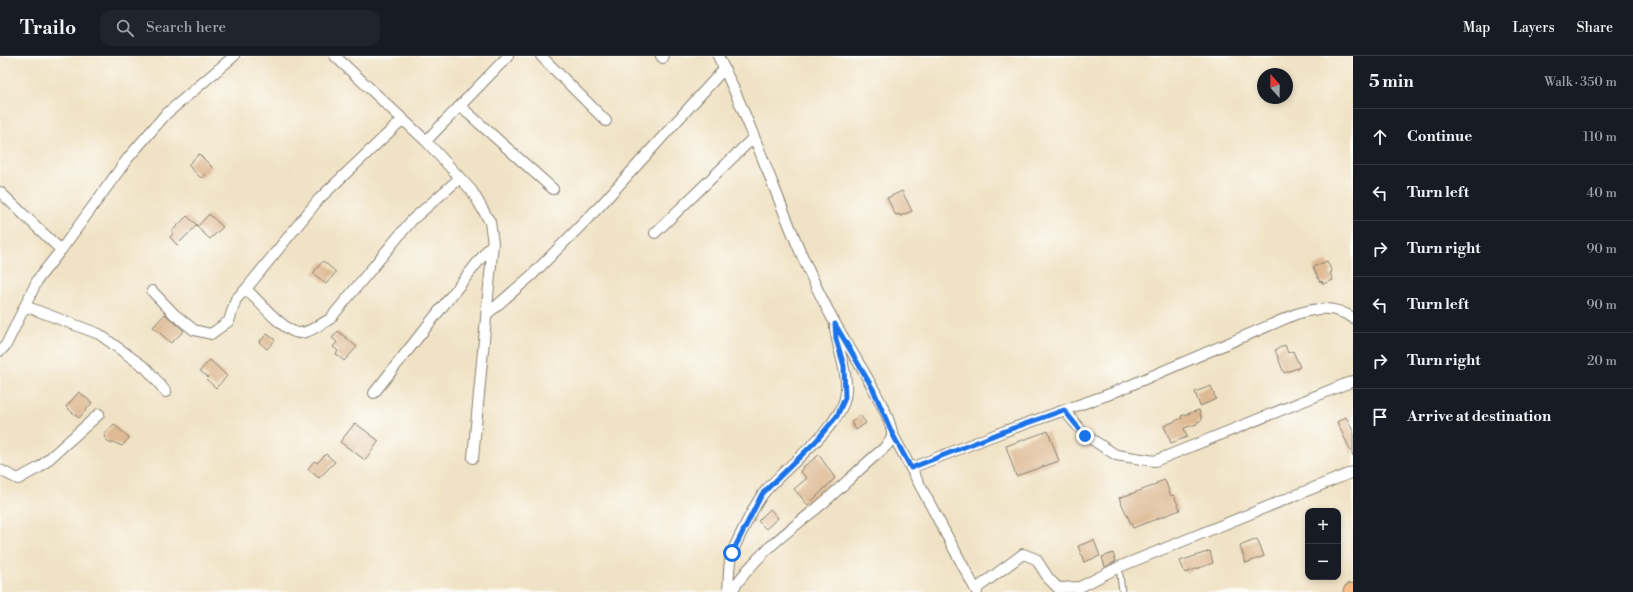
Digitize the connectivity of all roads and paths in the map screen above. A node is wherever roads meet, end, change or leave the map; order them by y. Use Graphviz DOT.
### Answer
graph roads {
  1 [pos="234,56"];
  2 [pos="335,56"];
  3 [pos="508,56"];
  4 [pos="541,56"];
  5 [pos="718,56"];
  6 [pos="724,69"];
  7 [pos="460,106"];
  8 [pos="404,120"];
  9 [pos="606,121"];
  10 [pos="753,138"];
  11 [pos="426,141"];
  12 [pos="460,178"];
  13 [pos="553,189"];
  14 [pos="0,192"];
  15 [pos="655,233"];
  16 [pos="494,243"];
  17 [pos="62,250"];
  18 [pos="246,289"];
  19 [pos="152,291"];
  20 [pos="25,306"];
  21 [pos="486,315"];
  22 [pos="1353,318"];
  23 [pos="835,324"];
  24 [pos="0,352"];
  25 [pos="1353,381"];
  26 [pos="166,392"];
  27 [pos="374,393"];
  28 [pos="1064,410"];
  29 [pos="99,414"];
  30 [pos="892,433"];
  31 [pos="473,458"];
  32 [pos="911,468"];
  33 [pos="0,470"];
  34 [pos="1353,472"];
  35 [pos="1119,567"];
  36 [pos="976,590"];
  37 [pos="728,592"];
  38 [pos="731,592"];
  39 [pos="1122,592"];
  1 -- 17 [label="street"];
  2 -- 8 [label="street"];
  3 -- 7 [label="street"];
  4 -- 9 [label="street"];
  5 -- 6 [label="street"];
  6 -- 10 [label="street"];
  6 -- 21 [label="street"];
  7 -- 11 [label="street"];
  7 -- 13 [label="street"];
  8 -- 11 [label="street"];
  8 -- 18 [label="street"];
  10 -- 15 [label="street"];
  10 -- 23 [label="street"];
  11 -- 12 [label="street"];
  12 -- 16 [label="street"];
  12 -- 18 [label="street"];
  14 -- 17 [label="street"];
  16 -- 21 [label="street"];
  16 -- 27 [label="street"];
  17 -- 20 [label="street"];
  18 -- 19 [label="street"];
  20 -- 24 [label="street"];
  20 -- 26 [label="street"];
  21 -- 31 [label="street"];
  22 -- 28 [label="street"];
  23 -- 30 [label="street"];
  23 -- 37 [label="street"];
  25 -- 28 [label="street"];
  28 -- 32 [label="street"];
  29 -- 33 [label="street"];
  30 -- 32 [label="street"];
  30 -- 38 [label="street"];
  32 -- 36 [label="street"];
  34 -- 35 [label="street"];
  35 -- 36 [label="street"];
  35 -- 39 [label="lane"];
}
